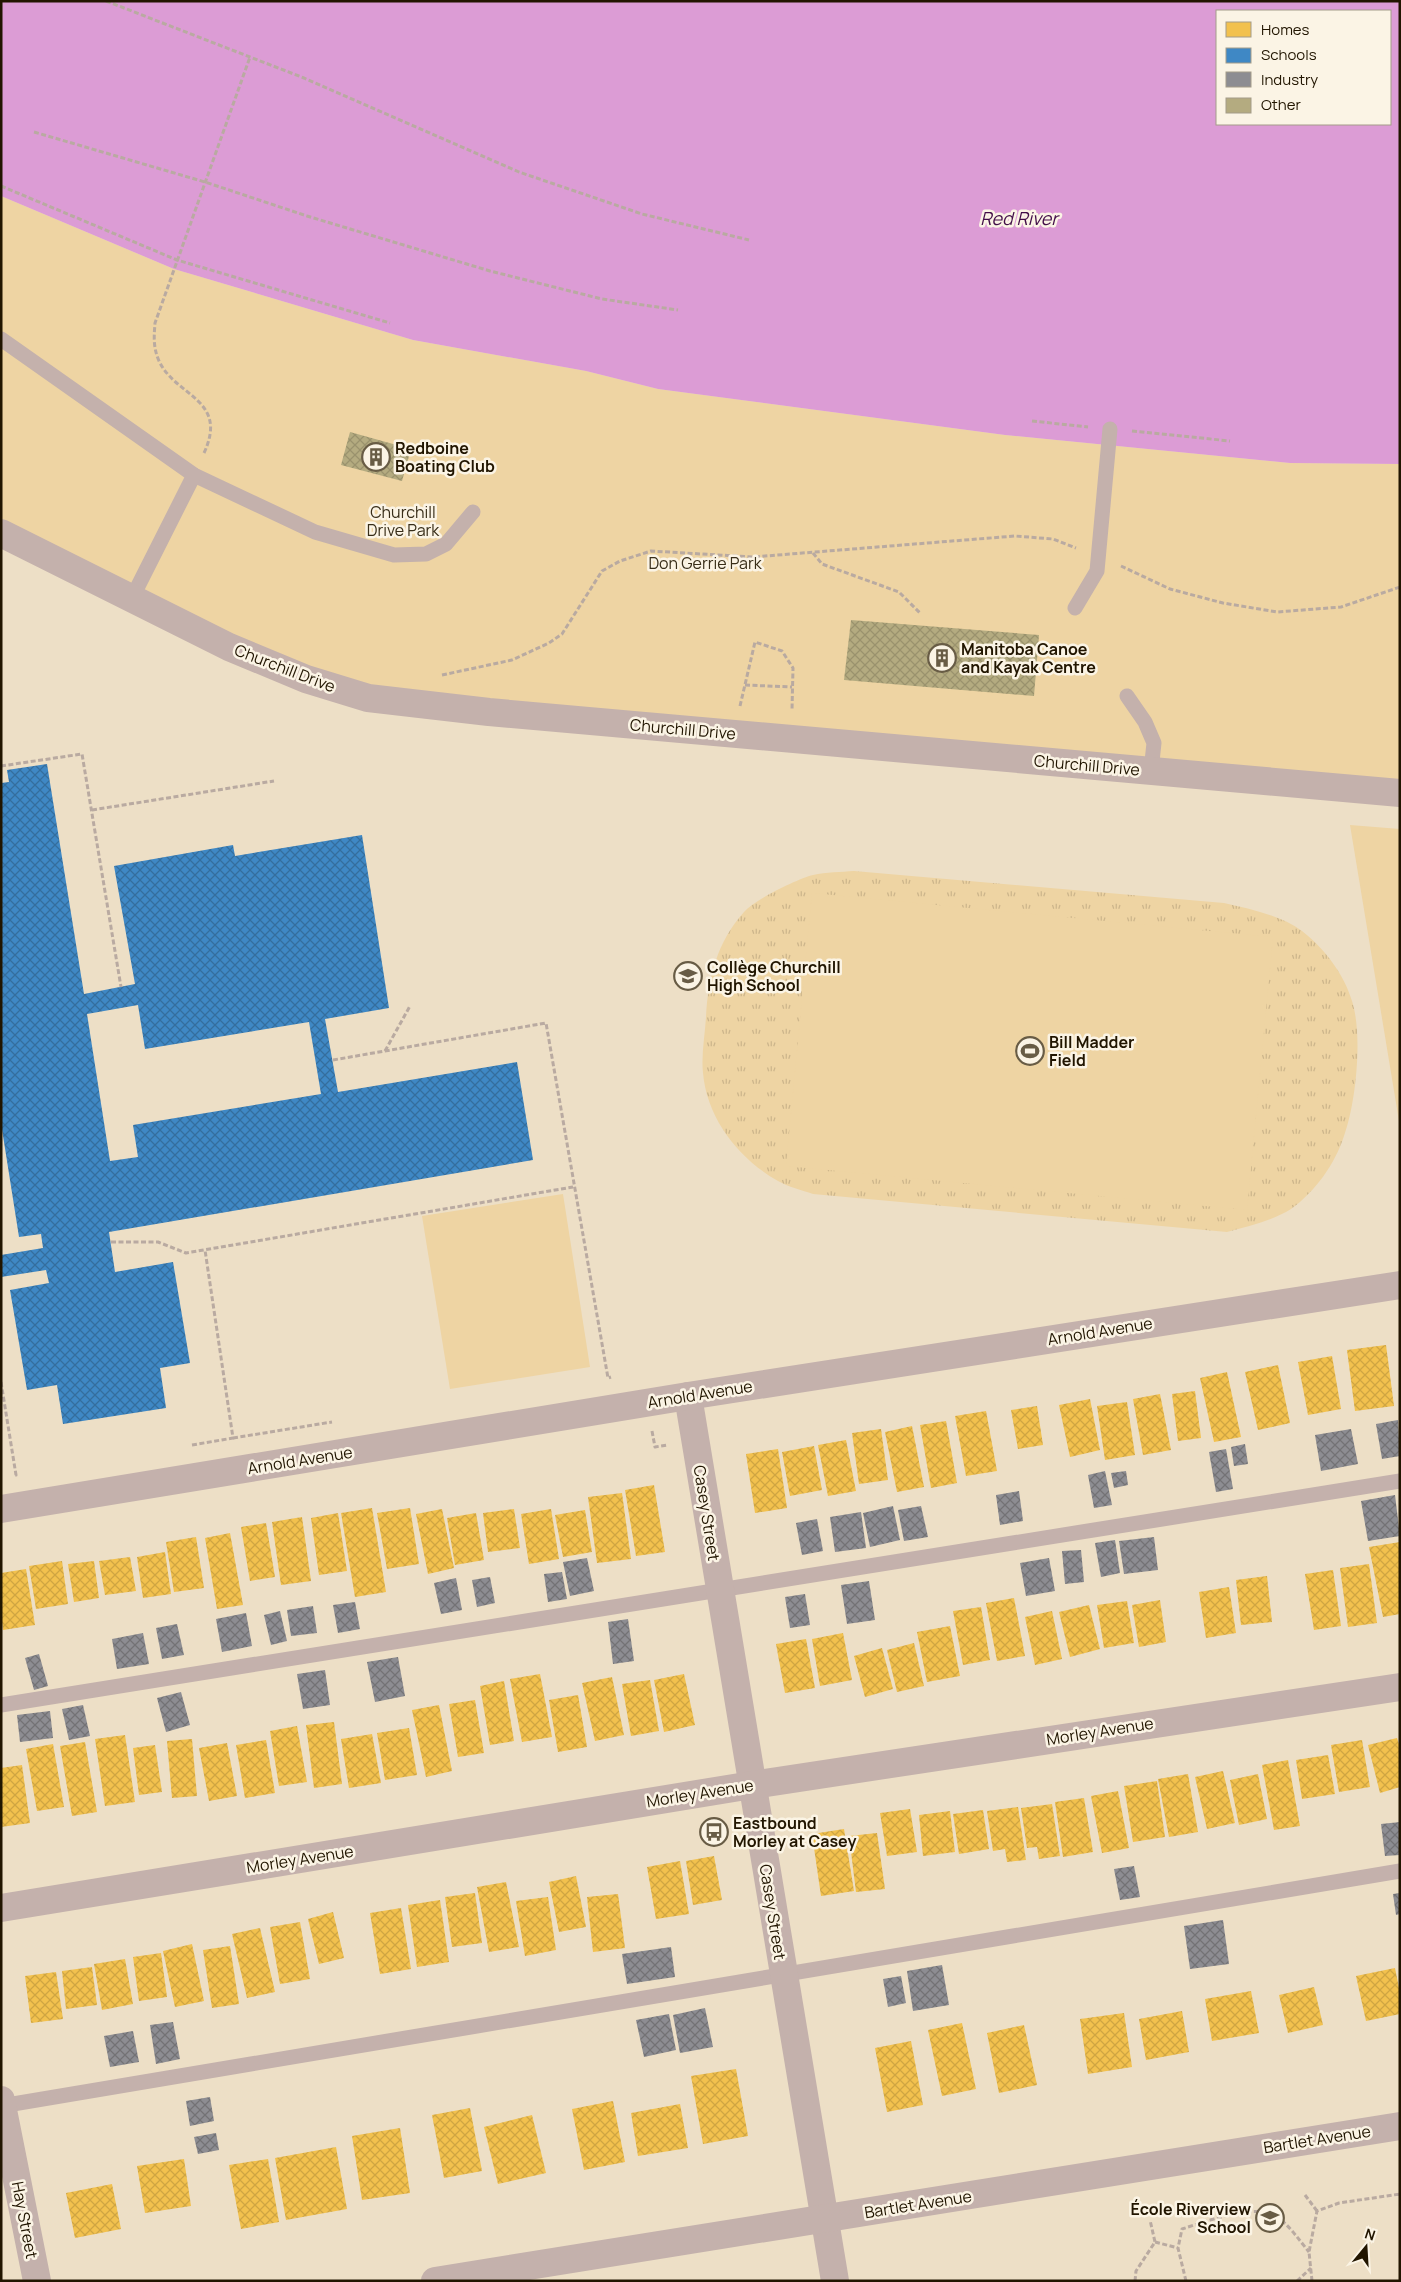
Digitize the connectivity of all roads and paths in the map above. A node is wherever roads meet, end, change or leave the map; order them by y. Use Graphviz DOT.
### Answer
graph roads {
  1 [pos="106,1"];
  2 [pos="250,57"];
  3 [pos="34,132"];
  4 [pos="205,182"];
  5 [pos="1,186"];
  6 [pos="750,240"];
  7 [pos="177,260"];
  8 [pos="678,310"];
  9 [pos="390,323"];
  10 [pos="1,338"];
  11 [pos="1110,429"];
  12 [pos="194,475"];
  13 [pos="473,512"];
  14 [pos="1,534"];
  15 [pos="812,552"];
  16 [pos="1100,556"];
  17 [pos="1400,587"];
  18 [pos="132,598"];
  19 [pos="1075,608"];
  20 [pos="921,614"];
  21 [pos="438,676"];
  22 [pos="745,685"];
  23 [pos="792,687"];
  24 [pos="1127,696"];
  25 [pos="734,734"];
  26 [pos="791,739"];
  27 [pos="1,766"];
  28 [pos="1151,771"];
  29 [pos="274,781"];
  30 [pos="1400,792"];
  31 [pos="92,810"];
  32 [pos="122,987"];
  33 [pos="410,1006"];
  34 [pos="384,1052"];
  35 [pos="333,1060"];
  36 [pos="573,1186"];
  37 [pos="111,1242"];
  38 [pos="205,1250"];
  39 [pos="1400,1285"];
  40 [pos="617,1376"];
  41 [pos="1,1382"];
  42 [pos="688,1396"];
  43 [pos="648,1402"];
  44 [pos="695,1440"];
  45 [pos="186,1446"];
  46 [pos="26,1473"];
  47 [pos="16,1475"];
  48 [pos="9,1476"];
  49 [pos="1400,1480"];
  50 [pos="1,1509"];
  51 [pos="720,1589"];
  52 [pos="1400,1687"];
  53 [pos="1,1705"];
  54 [pos="752,1785"];
  55 [pos="1400,1871"];
  56 [pos="1,1908"];
  57 [pos="783,1975"];
  58 [pos="2,2104"];
  59 [pos="1400,2126"];
  60 [pos="1400,2194"];
  61 [pos="1305,2195"];
  62 [pos="1318,2211"];
  63 [pos="824,2219"];
  64 [pos="1150,2220"];
  65 [pos="1155,2242"];
  66 [pos="1178,2248"];
  67 [pos="1309,2252"];
  68 [pos="1311,2268"];
  69 [pos="1185,2280"];
  70 [pos="37,2281"];
  71 [pos="435,2281"];
  72 [pos="835,2281"];
  73 [pos="1135,2281"];
  74 [pos="1297,2281"];
  75 [pos="1312,2281"];
  1 -- 2 [label="path"];
  2 -- 4 [label="path"];
  2 -- 6 [label="path"];
  3 -- 4 [label="path"];
  4 -- 7 [label="path"];
  4 -- 8 [label="path"];
  5 -- 7 [label="path"];
  7 -- 9 [label="path"];
  7 -- 12 [label="path"];
  10 -- 12 [label="lane"];
  11 -- 16 [label="lane"];
  12 -- 13 [label="lane"];
  12 -- 18 [label="lane"];
  14 -- 18 [label="street, Churchill Drive"];
  15 -- 16 [label="path"];
  15 -- 20 [label="path"];
  15 -- 21 [label="path"];
  16 -- 17 [label="path"];
  16 -- 19 [label="lane"];
  18 -- 25 [label="street, Churchill Drive"];
  22 -- 23 [label="path"];
  22 -- 23 [label="path"];
  22 -- 25 [label="path"];
  23 -- 26 [label="path"];
  24 -- 28 [label="lane"];
  25 -- 26 [label="street, Churchill Drive"];
  26 -- 28 [label="street, Churchill Drive"];
  27 -- 31 [label="path"];
  28 -- 30 [label="street, Churchill Drive"];
  29 -- 31 [label="path"];
  31 -- 32 [label="path"];
  33 -- 34 [label="path"];
  34 -- 35 [label="path"];
  34 -- 36 [label="path"];
  36 -- 38 [label="path"];
  36 -- 40 [label="path"];
  37 -- 38 [label="path"];
  38 -- 45 [label="path"];
  39 -- 42 [label="street, Arnold Avenue"];
  41 -- 47 [label="path"];
  42 -- 43 [label="street, Arnold Avenue"];
  42 -- 44 [label="street, Casey Street"];
  43 -- 44 [label="path"];
  43 -- 50 [label="street, Arnold Avenue"];
  44 -- 51 [label="street, Casey Street"];
  46 -- 47 [label="path"];
  47 -- 48 [label="path"];
  49 -- 51 [label="lane"];
  51 -- 53 [label="lane"];
  51 -- 54 [label="street, Casey Street"];
  52 -- 54 [label="street, Morley Avenue"];
  54 -- 56 [label="street, Morley Avenue"];
  54 -- 57 [label="street, Casey Street"];
  55 -- 57 [label="lane"];
  57 -- 58 [label="lane"];
  57 -- 63 [label="street, Casey Street"];
  58 -- 70 [label="street, Hay Street"];
  59 -- 63 [label="street, Bartlet Avenue"];
  60 -- 62 [label="path"];
  61 -- 62 [label="path"];
  62 -- 67 [label="path"];
  63 -- 71 [label="street, Bartlet Avenue"];
  63 -- 72 [label="street, Casey Street"];
  64 -- 65 [label="path"];
  65 -- 66 [label="path"];
  65 -- 73 [label="path"];
  66 -- 67 [label="path"];
  66 -- 69 [label="path"];
  67 -- 68 [label="path"];
  68 -- 74 [label="path"];
  68 -- 75 [label="path"];
}
